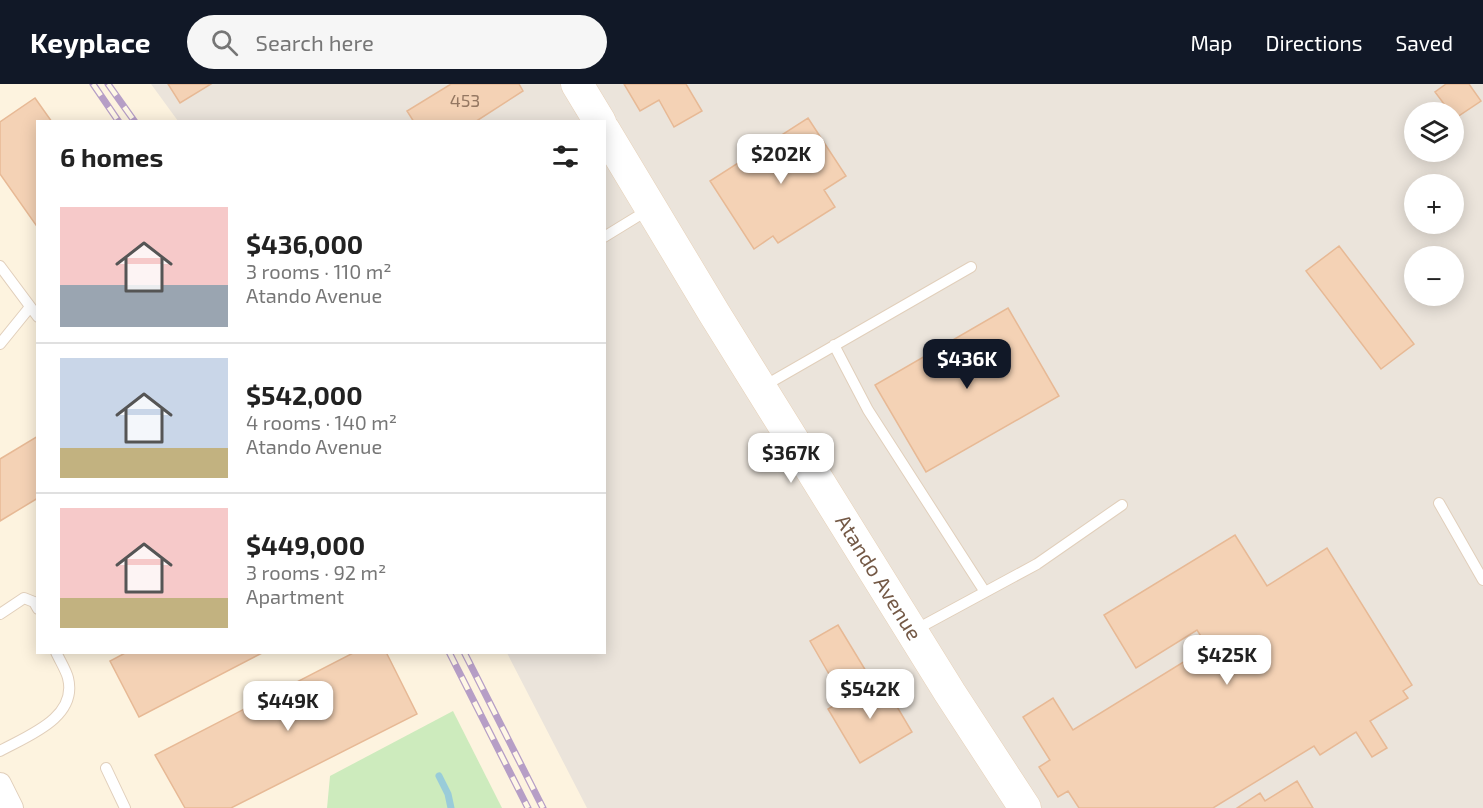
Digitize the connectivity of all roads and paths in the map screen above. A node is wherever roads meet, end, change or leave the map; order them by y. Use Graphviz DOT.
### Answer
graph roads {
  1 [pos="577,84"];
  2 [pos="599,120"];
  3 [pos="606,133"];
  4 [pos="651,208"];
  5 [pos="606,236"];
  6 [pos="0,266"];
  7 [pos="971,267"];
  8 [pos="30,307"];
  9 [pos="36,314"];
  10 [pos="0,345"];
  11 [pos="834,345"];
  12 [pos="761,388"];
  13 [pos="1439,503"];
  14 [pos="1122,505"];
  15 [pos="1483,580"];
  16 [pos="985,592"];
  17 [pos="36,606"];
  18 [pos="0,614"];
  19 [pos="912,632"];
  20 [pos="57,654"];
  21 [pos="0,751"];
  22 [pos="106,768"];
  23 [pos="0,784"];
  24 [pos="12,808"];
  25 [pos="125,808"];
  26 [pos="1025,808"];
  1 -- 2 [label="main road"];
  3 -- 4 [label="main road, Atando Avenue"];
  4 -- 5 [label="lane"];
  4 -- 12 [label="main road, Atando Avenue"];
  6 -- 8 [label="lane"];
  7 -- 11 [label="lane"];
  8 -- 9 [label="lane"];
  8 -- 10 [label="lane"];
  11 -- 12 [label="lane"];
  11 -- 16 [label="lane"];
  12 -- 19 [label="main road, Atando Avenue"];
  13 -- 15 [label="lane"];
  14 -- 16 [label="lane"];
  16 -- 19 [label="lane"];
  17 -- 18 [label="lane"];
  19 -- 26 [label="main road, Atando Avenue"];
  20 -- 21 [label="lane"];
  22 -- 25 [label="lane"];
  23 -- 24 [label="street"];
}
